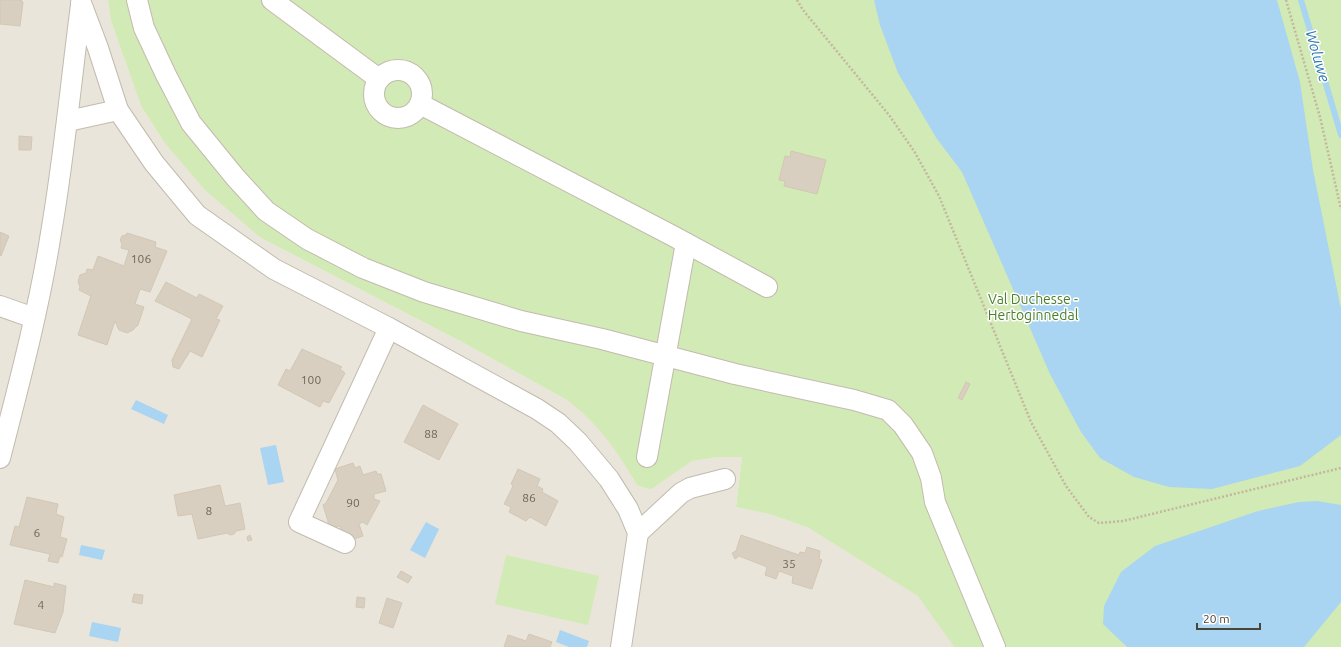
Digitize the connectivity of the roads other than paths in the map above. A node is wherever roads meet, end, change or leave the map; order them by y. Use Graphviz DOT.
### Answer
graph roads {
  1 [pos="137,0"];
  2 [pos="272,0"];
  3 [pos="81,2"];
  4 [pos="379,79"];
  5 [pos="420,104"];
  6 [pos="118,110"];
  7 [pos="68,121"];
  8 [pos="686,243"];
  9 [pos="767,288"];
  10 [pos="0,306"];
  11 [pos="34,318"];
  12 [pos="389,328"];
  13 [pos="666,356"];
  14 [pos="647,457"];
  15 [pos="0,458"];
  16 [pos="726,479"];
  17 [pos="638,533"];
  18 [pos="345,543"];
  19 [pos="621,647"];
  20 [pos="995,647"];
  1 -- 13 [label="street"];
  2 -- 4 [label="street"];
  3 -- 6 [label="street"];
  3 -- 7 [label="street"];
  4 -- 5 [label="street"];
  4 -- 5 [label="street"];
  5 -- 8 [label="street"];
  6 -- 7 [label="street"];
  6 -- 12 [label="street"];
  7 -- 11 [label="street"];
  8 -- 9 [label="street"];
  8 -- 13 [label="street"];
  10 -- 11 [label="street"];
  11 -- 15 [label="street"];
  12 -- 17 [label="street"];
  12 -- 18 [label="street"];
  13 -- 14 [label="street"];
  13 -- 20 [label="street"];
  16 -- 17 [label="street"];
  17 -- 19 [label="street"];
}
